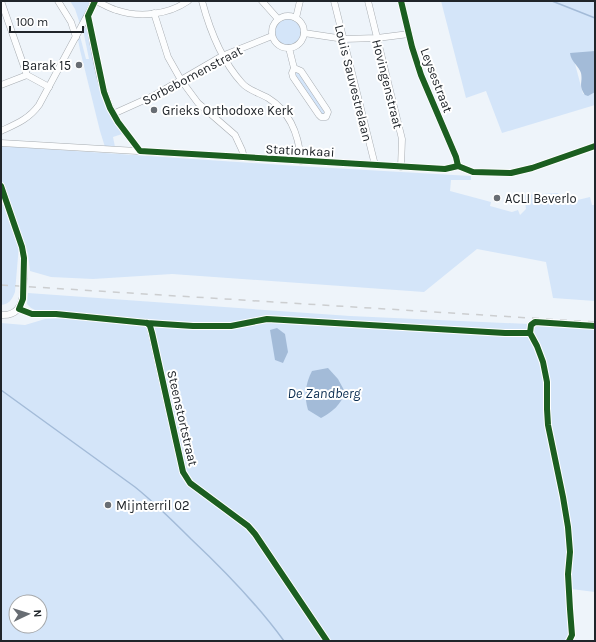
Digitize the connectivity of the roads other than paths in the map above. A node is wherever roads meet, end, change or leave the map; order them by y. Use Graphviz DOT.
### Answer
graph roads {
  1 [pos="1,1"];
  2 [pos="58,1"];
  3 [pos="96,1"];
  4 [pos="188,1"];
  5 [pos="202,1"];
  6 [pos="262,1"];
  7 [pos="300,1"];
  8 [pos="334,1"];
  9 [pos="368,1"];
  10 [pos="401,1"];
  11 [pos="154,13"];
  12 [pos="88,16"];
  13 [pos="296,18"];
  14 [pos="278,19"];
  15 [pos="304,33"];
  16 [pos="409,34"];
  17 [pos="272,36"];
  18 [pos="76,37"];
  19 [pos="377,38"];
  20 [pos="344,39"];
  21 [pos="289,48"];
  22 [pos="222,56"];
  23 [pos="294,68"];
  24 [pos="27,75"];
  25 [pos="181,80"];
  26 [pos="1,85"];
  27 [pos="49,87"];
  28 [pos="113,114"];
  29 [pos="1,131"];
  30 [pos="1,144"];
  31 [pos="595,146"];
  32 [pos="140,151"];
  33 [pos="244,157"];
  34 [pos="301,161"];
  35 [pos="374,165"];
  36 [pos="458,166"];
  37 [pos="401,167"];
  38 [pos="1,186"];
  39 [pos="3,198"];
  40 [pos="19,309"];
  41 [pos="1,315"];
  42 [pos="328,641"];
  1 -- 24 [label="street"];
  2 -- 18 [label="street"];
  3 -- 11 [label="street"];
  3 -- 12 [label="street"];
  4 -- 11 [label="street"];
  5 -- 22 [label="street"];
  6 -- 14 [label="street"];
  7 -- 13 [label="street"];
  8 -- 20 [label="street, Louis Sauvestrelaan"];
  9 -- 19 [label="street, Hovingenstraat"];
  10 -- 16 [label="street, Leysestraat"];
  11 -- 25 [label="street"];
  12 -- 18 [label="street"];
  12 -- 28 [label="street"];
  13 -- 14 [label="street"];
  13 -- 15 [label="street"];
  14 -- 17 [label="street"];
  15 -- 20 [label="street"];
  15 -- 21 [label="street"];
  16 -- 19 [label="street"];
  16 -- 36 [label="street, Leysestraat"];
  17 -- 21 [label="street"];
  17 -- 22 [label="street, Sorbebomenstraat"];
  18 -- 27 [label="street"];
  19 -- 20 [label="street"];
  19 -- 37 [label="street, Hovingenstraat"];
  20 -- 35 [label="street, Louis Sauvestrelaan"];
  21 -- 23 [label="street"];
  22 -- 25 [label="street, Sorbebomenstraat"];
  22 -- 34 [label="street"];
  23 -- 23 [label="street"];
  24 -- 26 [label="street"];
  24 -- 27 [label="street"];
  25 -- 28 [label="street, Sorbebomenstraat"];
  25 -- 33 [label="street"];
  27 -- 29 [label="street"];
  28 -- 32 [label="street"];
  30 -- 32 [label="street, Stationkaai"];
  31 -- 36 [label="street"];
  32 -- 33 [label="street, Stationkaai"];
  33 -- 34 [label="street, Stationkaai"];
  34 -- 35 [label="street, Stationkaai"];
  35 -- 37 [label="street, Stationkaai"];
  36 -- 37 [label="street, Stationkaai"];
  38 -- 39 [label="street"];
  39 -- 40 [label="street, bridge"];
  40 -- 41 [label="street"];
  40 -- 42 [label="street, Steenstortstraat"];
}
